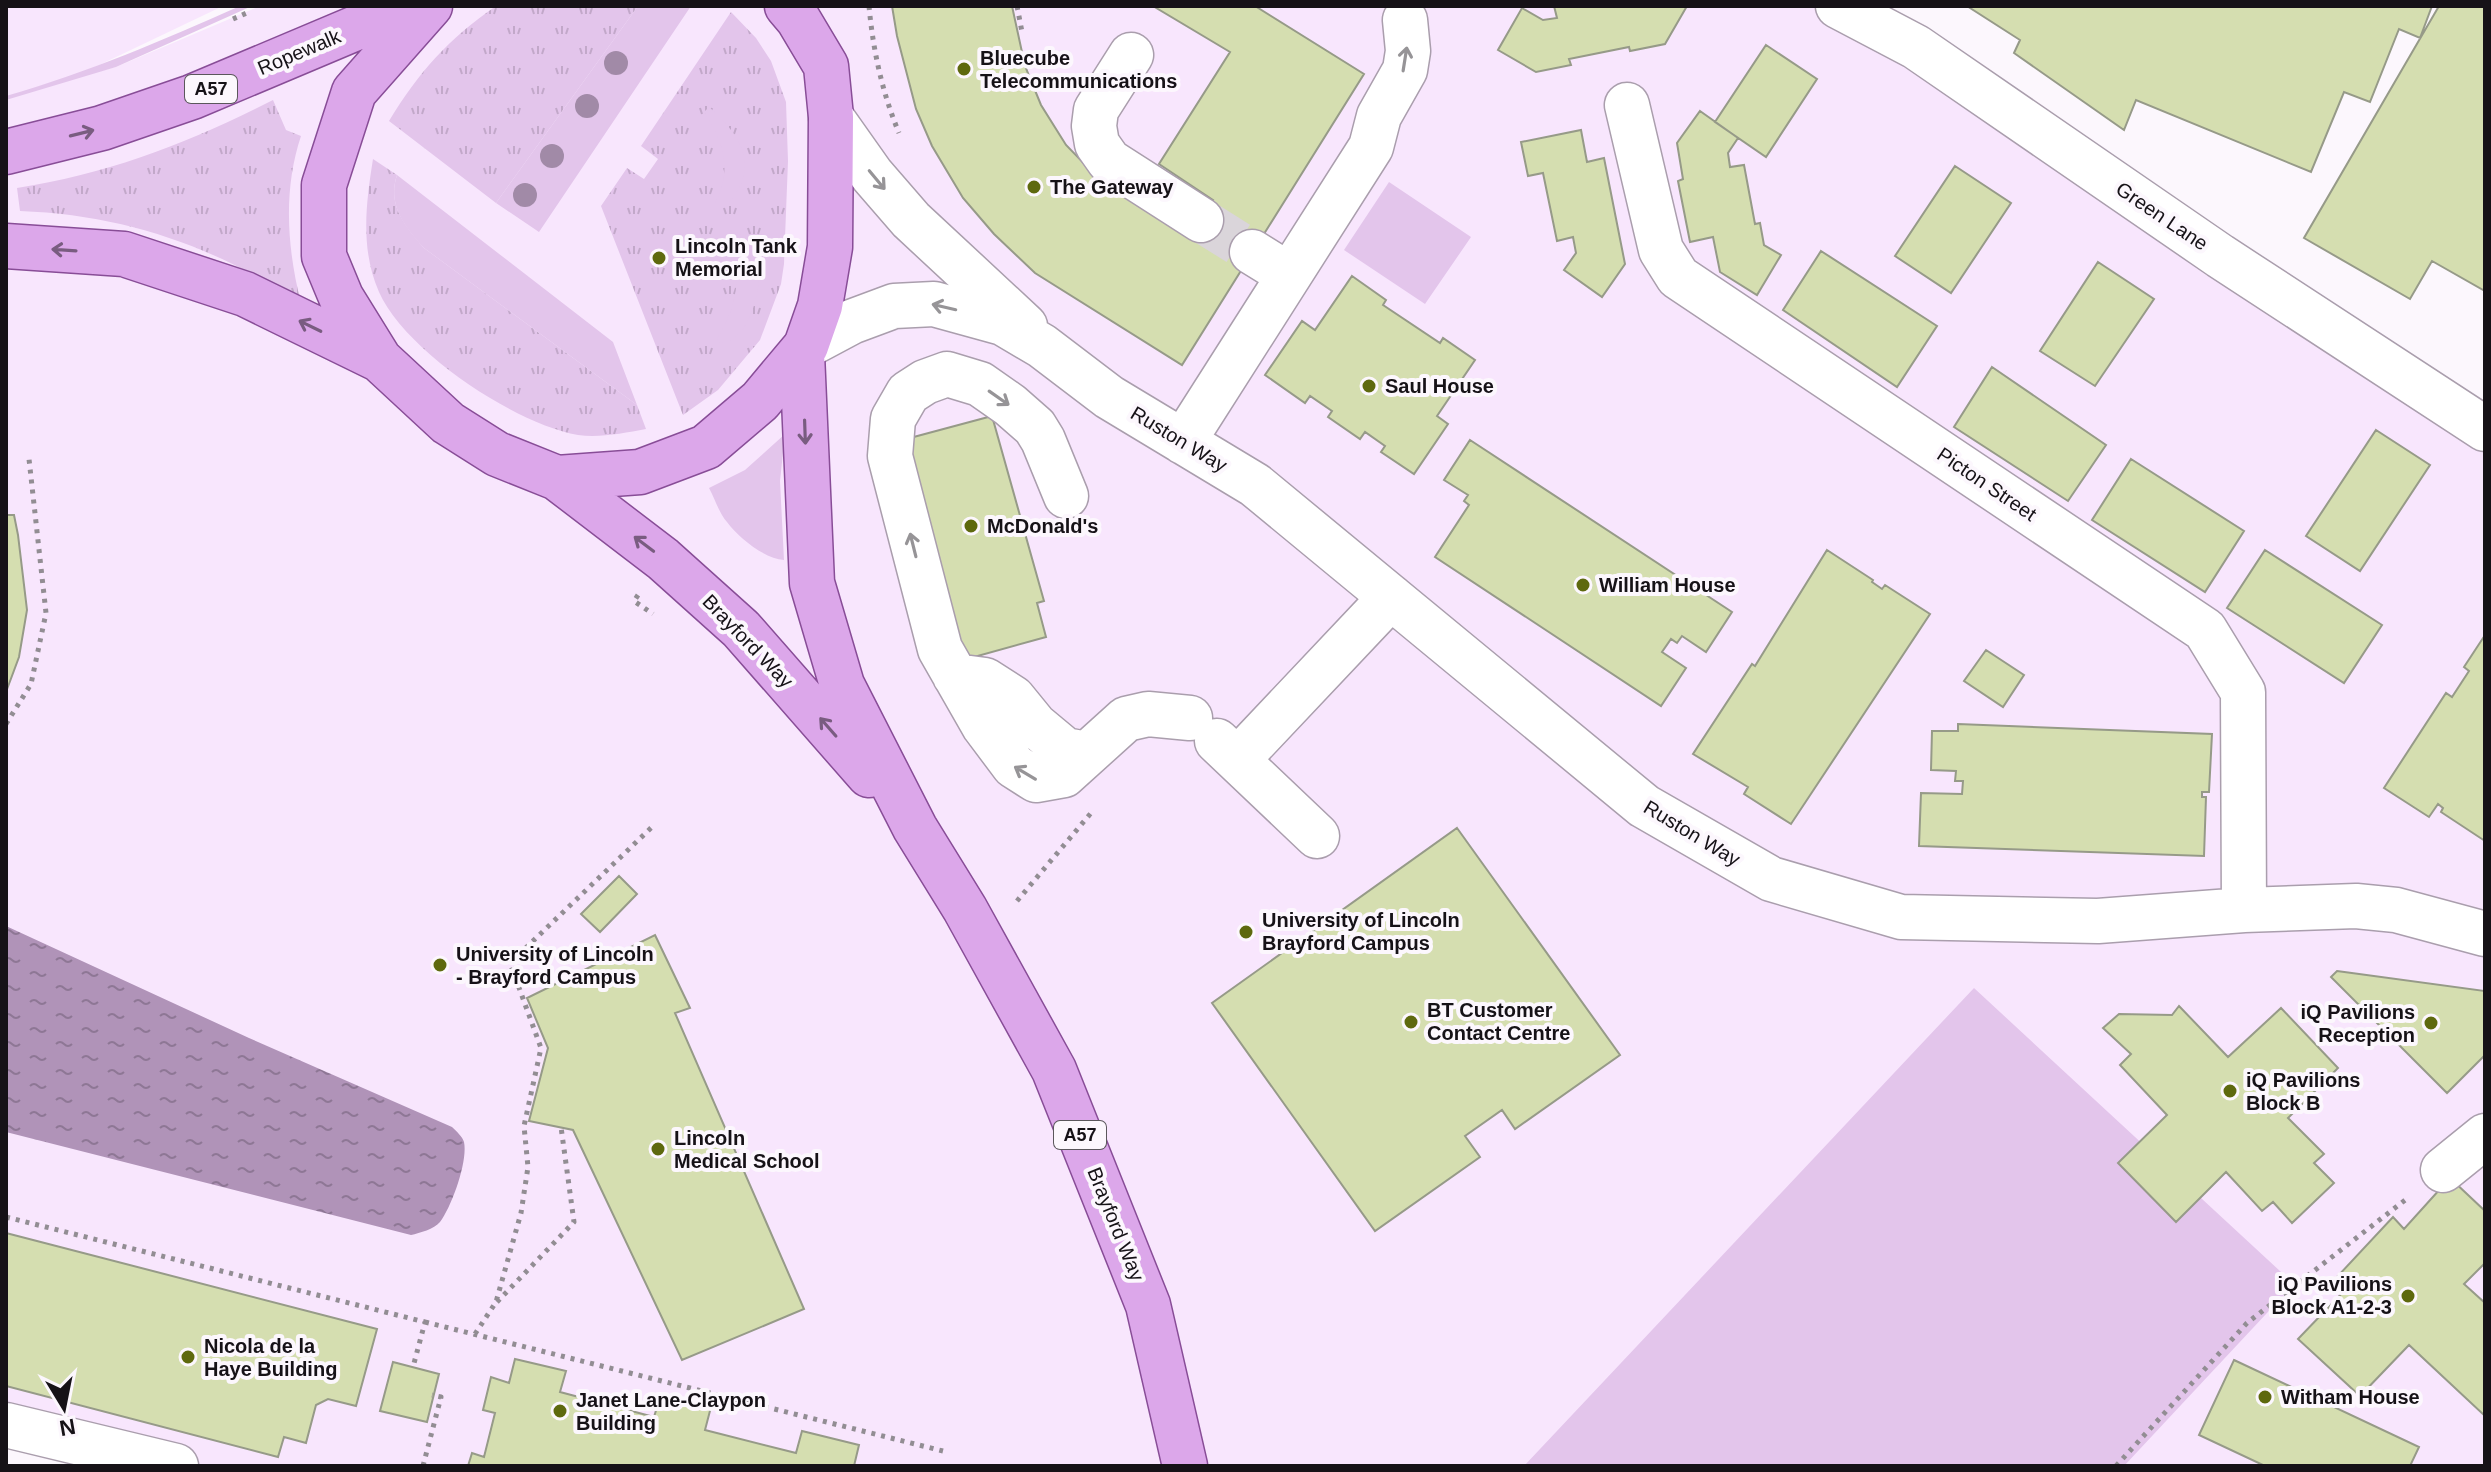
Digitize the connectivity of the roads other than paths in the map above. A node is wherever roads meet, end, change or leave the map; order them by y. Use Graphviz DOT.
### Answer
graph roads {
  1 [pos="408,6"];
  2 [pos="430,6"];
  3 [pos="787,6"];
  4 [pos="824,6"];
  5 [pos="1838,6"];
  6 [pos="1422,30"];
  7 [pos="1131,55"];
  8 [pos="826,66"];
  9 [pos="1627,105"];
  10 [pos="831,117"];
  11 [pos="6,152"];
  12 [pos="1201,220"];
  13 [pos="6,246"];
  14 [pos="1252,252"];
  15 [pos="1289,275"];
  16 [pos="1042,346"];
  17 [pos="804,350"];
  18 [pos="380,360"];
  19 [pos="2485,429"];
  20 [pos="1183,442"];
  21 [pos="557,478"];
  22 [pos="1066,496"];
  23 [pos="1391,597"];
  24 [pos="1154,687"];
  25 [pos="1190,718"];
  26 [pos="1238,759"];
  27 [pos="915,828"];
  28 [pos="1317,836"];
  29 [pos="2244,910"];
  30 [pos="2485,934"];
  31 [pos="2485,1136"];
  32 [pos="2443,1170"];
  33 [pos="6,1425"];
  34 [pos="176,1466"];
  35 [pos="1185,1466"];
  11 -- 1 [label="main road, Ropewalk / A57, one-way"];
  2 -- 18 [label="main road"];
  3 -- 8 [label="main road"];
  4 -- 8 [label="main road"];
  5 -- 19 [label="street, Green Lane"];
  6 -- 15 [label="street"];
  7 -- 12 [label="street"];
  8 -- 10 [label="main road"];
  9 -- 29 [label="street, Picton Street"];
  10 -- 16 [label="street, Ruston Way, one-way"];
  10 -- 17 [label="main road"];
  18 -- 13 [label="main road, one-way"];
  14 -- 15 [label="street"];
  15 -- 20 [label="street"];
  16 -- 17 [label="street, Ruston Way, one-way"];
  16 -- 20 [label="street, Ruston Way"];
  17 -- 21 [label="main road"];
  17 -- 27 [label="main road, Brayford Way, one-way"];
  18 -- 21 [label="main road"];
  20 -- 23 [label="street, Ruston Way"];
  27 -- 21 [label="main road, Brayford Way, one-way"];
  25 -- 22 [label="street, one-way"];
  23 -- 26 [label="street"];
  23 -- 29 [label="street, Ruston Way"];
  24 -- 25 [label="street"];
  25 -- 26 [label="street"];
  26 -- 28 [label="street"];
  27 -- 35 [label="main road, Brayford Way / A57"];
  29 -- 30 [label="street, Ruston Way"];
  31 -- 32 [label="street"];
  33 -- 34 [label="street"];
}
